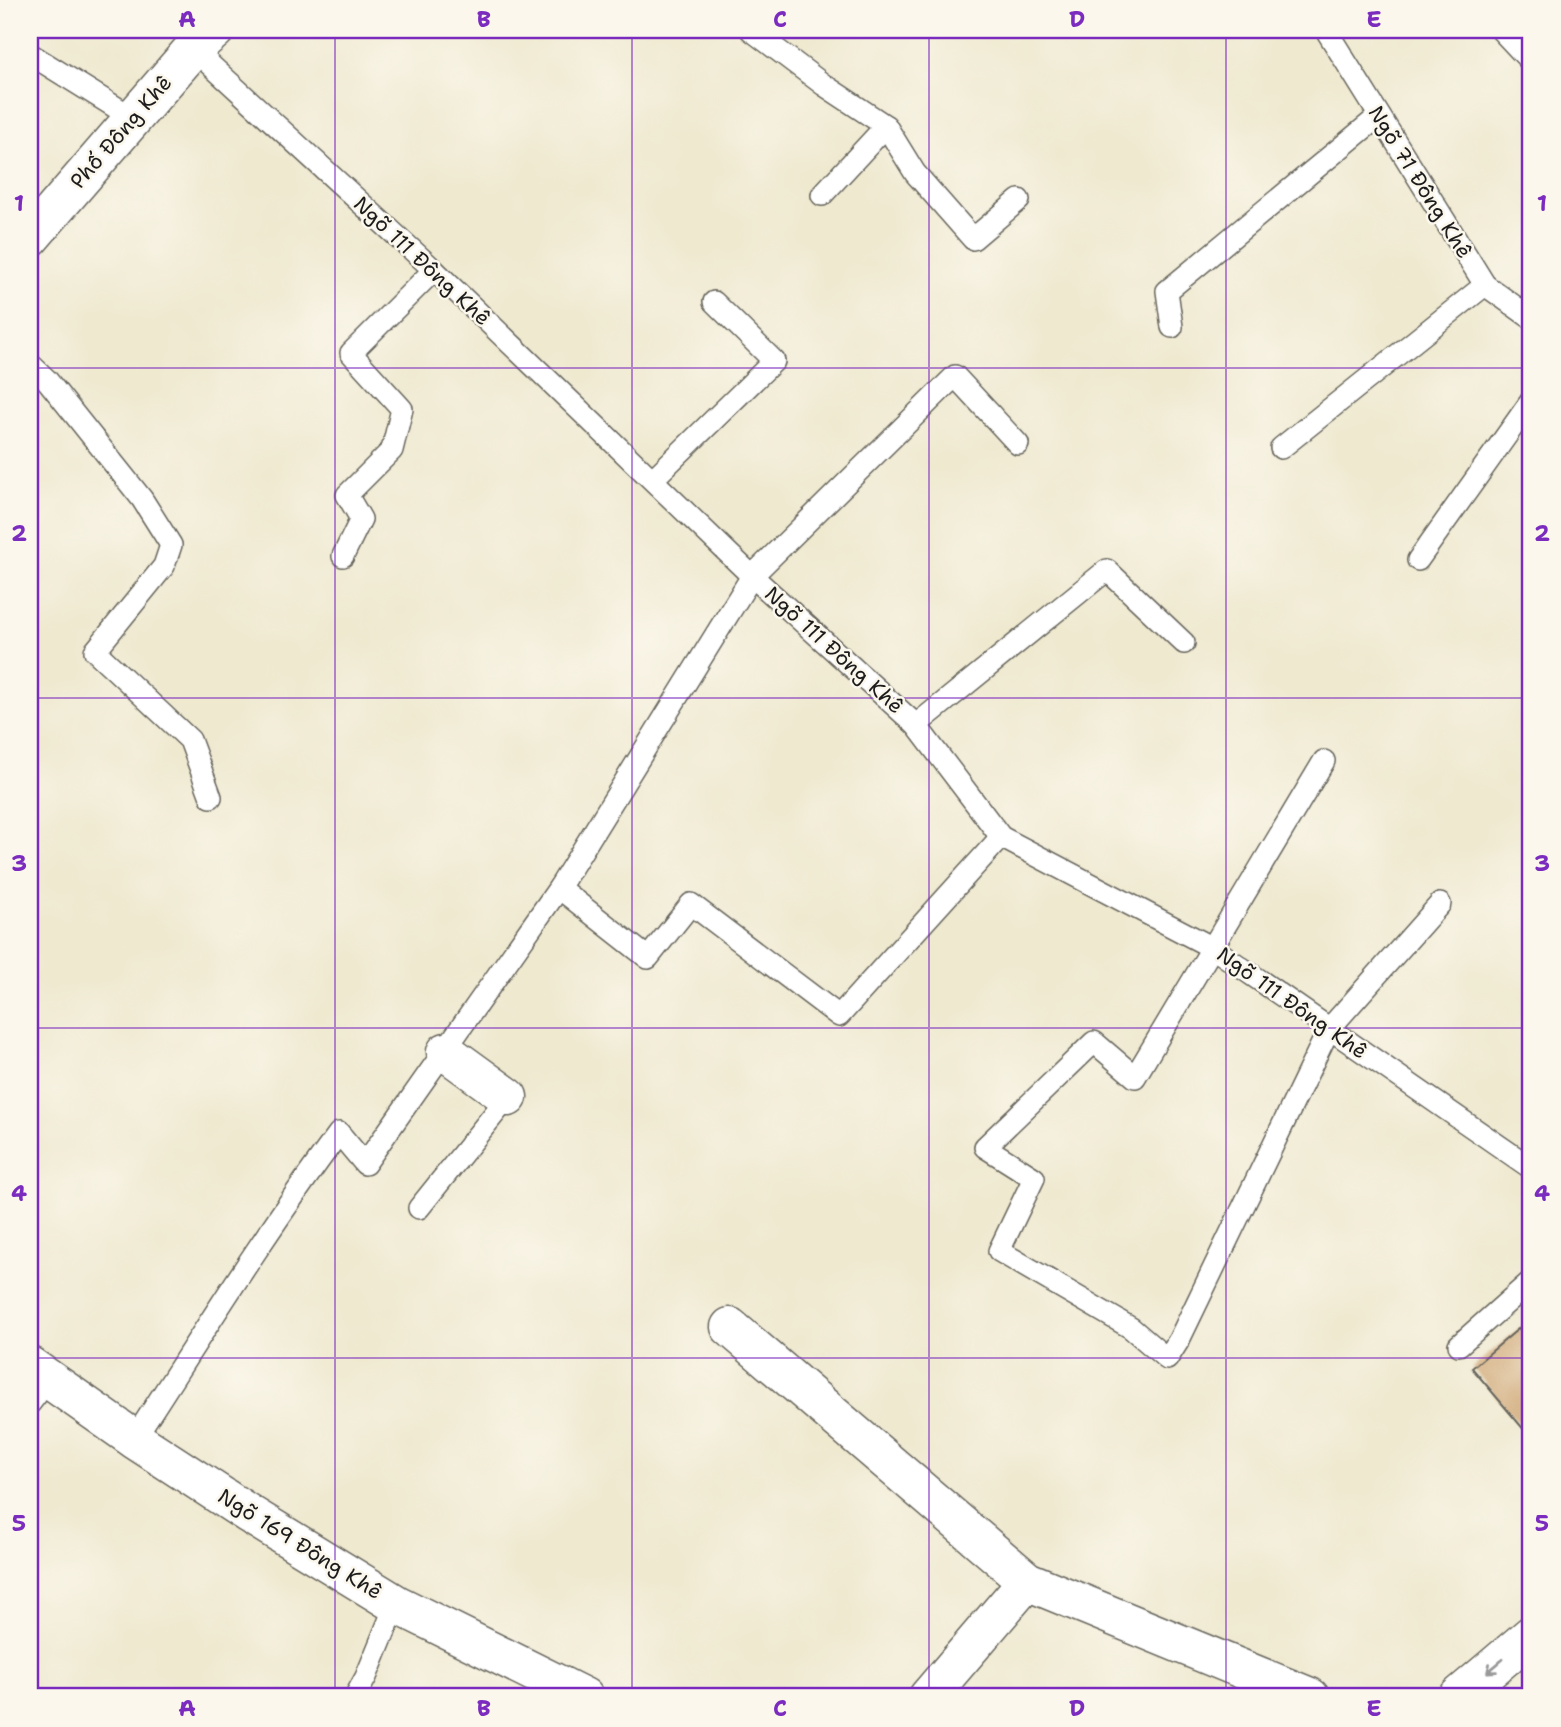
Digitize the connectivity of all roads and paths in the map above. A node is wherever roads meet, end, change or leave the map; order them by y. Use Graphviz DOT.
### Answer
graph roads {
  1 [pos="751,30"];
  2 [pos="1501,30"];
  3 [pos="1327,31"];
  4 [pos="204,39"];
  5 [pos="30,54"];
  6 [pos="1531,62"];
  7 [pos="1379,116"];
  8 [pos="133,118"];
  9 [pos="886,126"];
  10 [pos="822,195"];
  11 [pos="1019,200"];
  12 [pos="30,238"];
  13 [pos="434,270"];
  14 [pos="1485,285"];
  15 [pos="714,302"];
  16 [pos="1531,317"];
  17 [pos="1172,327"];
  18 [pos="30,364"];
  19 [pos="1531,401"];
  20 [pos="1018,444"];
  21 [pos="1281,448"];
  22 [pos="653,478"];
  23 [pos="343,556"];
  24 [pos="1418,560"];
  25 [pos="752,576"];
  26 [pos="1184,643"];
  27 [pos="916,725"];
  28 [pos="1324,761"];
  29 [pos="211,797"];
  30 [pos="1001,837"];
  31 [pos="559,888"];
  32 [pos="1440,904"];
  33 [pos="1213,948"];
  34 [pos="1329,1030"];
  35 [pos="446,1052"];
  36 [pos="508,1097"];
  37 [pos="1531,1168"];
  38 [pos="419,1208"];
  39 [pos="1531,1281"];
  40 [pos="730,1327"];
  41 [pos="1459,1345"];
  42 [pos="36,1383"];
  43 [pos="134,1439"];
  44 [pos="1027,1581"];
  45 [pos="396,1604"];
  46 [pos="1531,1635"];
  47 [pos="355,1697"];
  48 [pos="584,1697"];
  49 [pos="928,1697"];
  50 [pos="1310,1697"];
  51 [pos="1458,1697"];
  1 -- 9 [label="lane"];
  2 -- 6 [label="lane"];
  3 -- 7 [label="lane, Ngõ 71 Đông Khê"];
  4 -- 8 [label="street, Phố Đông Khê"];
  4 -- 13 [label="lane, Ngõ 111 Đông Khê"];
  5 -- 8 [label="lane"];
  7 -- 14 [label="lane, Ngõ 71 Đông Khê"];
  7 -- 17 [label="lane"];
  8 -- 12 [label="street, Phố Đông Khê"];
  9 -- 10 [label="lane"];
  9 -- 11 [label="lane"];
  13 -- 22 [label="lane, Ngõ 111 Đông Khê"];
  13 -- 23 [label="lane"];
  14 -- 16 [label="lane, Ngõ 71 Đông Khê"];
  14 -- 21 [label="lane"];
  15 -- 22 [label="lane"];
  18 -- 29 [label="lane"];
  19 -- 24 [label="lane"];
  20 -- 25 [label="lane"];
  22 -- 25 [label="lane, Ngõ 111 Đông Khê"];
  25 -- 27 [label="lane, Ngõ 111 Đông Khê"];
  25 -- 31 [label="lane"];
  26 -- 27 [label="lane"];
  27 -- 30 [label="lane, Ngõ 111 Đông Khê"];
  28 -- 33 [label="lane"];
  30 -- 31 [label="lane"];
  30 -- 33 [label="lane, Ngõ 111 Đông Khê"];
  31 -- 35 [label="lane"];
  32 -- 34 [label="lane"];
  33 -- 34 [label="lane, Ngõ 111 Đông Khê"];
  33 -- 34 [label="lane"];
  34 -- 37 [label="lane, Ngõ 111 Đông Khê"];
  35 -- 36 [label="street"];
  35 -- 43 [label="lane"];
  36 -- 38 [label="lane"];
  39 -- 41 [label="lane"];
  40 -- 44 [label="street"];
  42 -- 43 [label="street, Ngõ 169 Đông Khê"];
  43 -- 45 [label="street, Ngõ 169 Đông Khê"];
  44 -- 49 [label="street"];
  44 -- 50 [label="street"];
  45 -- 47 [label="lane"];
  45 -- 48 [label="street, Ngõ 169 Đông Khê"];
  46 -- 51 [label="street, one-way"];
}
